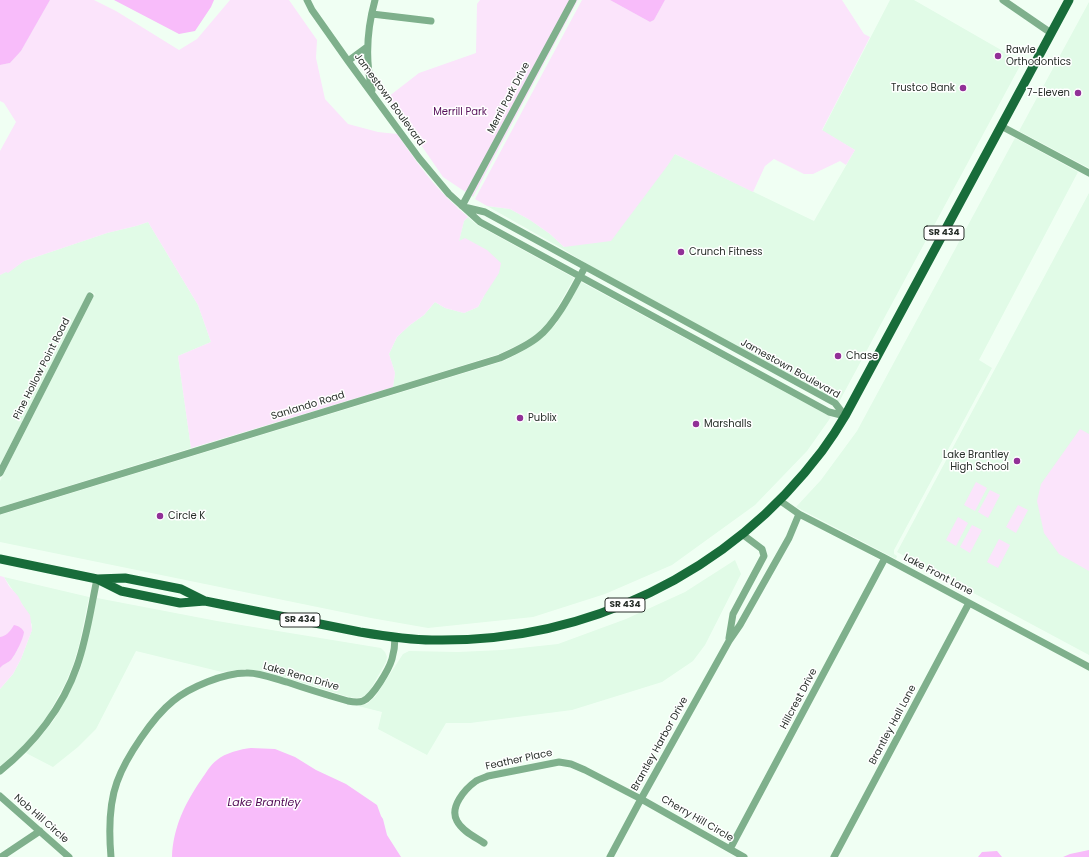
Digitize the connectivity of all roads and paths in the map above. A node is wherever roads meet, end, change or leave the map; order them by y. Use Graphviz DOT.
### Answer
graph roads {
  1 [pos="307,0"];
  2 [pos="375,0"];
  3 [pos="574,0"];
  4 [pos="1003,0"];
  5 [pos="1069,0"];
  6 [pos="372,14"];
  7 [pos="431,21"];
  8 [pos="1052,33"];
  9 [pos="367,47"];
  10 [pos="348,61"];
  11 [pos="373,94"];
  12 [pos="1001,126"];
  13 [pos="1089,173"];
  14 [pos="462,206"];
  15 [pos="585,267"];
  16 [pos="580,276"];
  17 [pos="90,296"];
  18 [pos="845,416"];
  19 [pos="0,473"];
  20 [pos="779,500"];
  21 [pos="0,511"];
  22 [pos="799,514"];
  23 [pos="742,534"];
  24 [pos="885,558"];
  25 [pos="0,559"];
  26 [pos="97,579"];
  27 [pos="205,602"];
  28 [pos="969,603"];
  29 [pos="396,637"];
  30 [pos="729,641"];
  31 [pos="1089,667"];
  32 [pos="0,771"];
  33 [pos="0,796"];
  34 [pos="641,799"];
  35 [pos="40,831"];
  36 [pos="484,843"];
  37 [pos="730,849"];
  38 [pos="1,857"];
  39 [pos="69,857"];
  40 [pos="111,857"];
  41 [pos="610,857"];
  42 [pos="744,857"];
  43 [pos="834,857"];
  1 -- 10 [label="street, Jamestown Boulevard"];
  2 -- 6 [label="street"];
  3 -- 14 [label="street, Merril Park Drive"];
  4 -- 8 [label="street"];
  5 -- 8 [label="main road, SR 434"];
  6 -- 7 [label="street"];
  6 -- 9 [label="street"];
  8 -- 12 [label="main road, SR 434"];
  9 -- 10 [label="street"];
  9 -- 11 [label="street"];
  10 -- 11 [label="street, Jamestown Boulevard"];
  11 -- 14 [label="street, Jamestown Boulevard"];
  12 -- 13 [label="street"];
  12 -- 18 [label="main road, SR 434"];
  14 -- 15 [label="street, Jamestown Boulevard"];
  14 -- 16 [label="street, Jamestown Boulevard"];
  15 -- 16 [label="street, Sanlando Road"];
  15 -- 18 [label="street, Jamestown Boulevard"];
  16 -- 18 [label="street, Jamestown Boulevard"];
  16 -- 21 [label="street, Sanlando Road"];
  17 -- 19 [label="street, Pine Hollow Point Road"];
  18 -- 20 [label="main road, SR 434"];
  20 -- 22 [label="street, Lake Front Lane"];
  20 -- 23 [label="main road, SR 434"];
  22 -- 24 [label="street, Lake Front Lane"];
  22 -- 30 [label="street, Brantley Harbor Drive"];
  23 -- 29 [label="main road, SR 434"];
  23 -- 30 [label="street, Brantley Harbor Drive"];
  24 -- 28 [label="street, Lake Front Lane"];
  24 -- 37 [label="street, Hillcrest Drive"];
  25 -- 26 [label="main road, SR 434"];
  26 -- 27 [label="main road, SR 434"];
  26 -- 27 [label="main road, SR 434"];
  26 -- 32 [label="street"];
  27 -- 29 [label="main road, SR 434"];
  28 -- 31 [label="street, Lake Front Lane"];
  28 -- 43 [label="street, Brantley Hall Lane"];
  29 -- 40 [label="street, Lake Rena Drive"];
  30 -- 34 [label="street, Brantley Harbor Drive"];
  33 -- 35 [label="street, Nob Hill Circle"];
  34 -- 36 [label="street, Feather Place"];
  34 -- 37 [label="street, Cherry Hill Circle"];
  34 -- 41 [label="street, Brantley Harbor Drive"];
  35 -- 38 [label="street"];
  35 -- 39 [label="street, Nob Hill Circle"];
  37 -- 42 [label="street, Cherry Hill Circle"];
}
